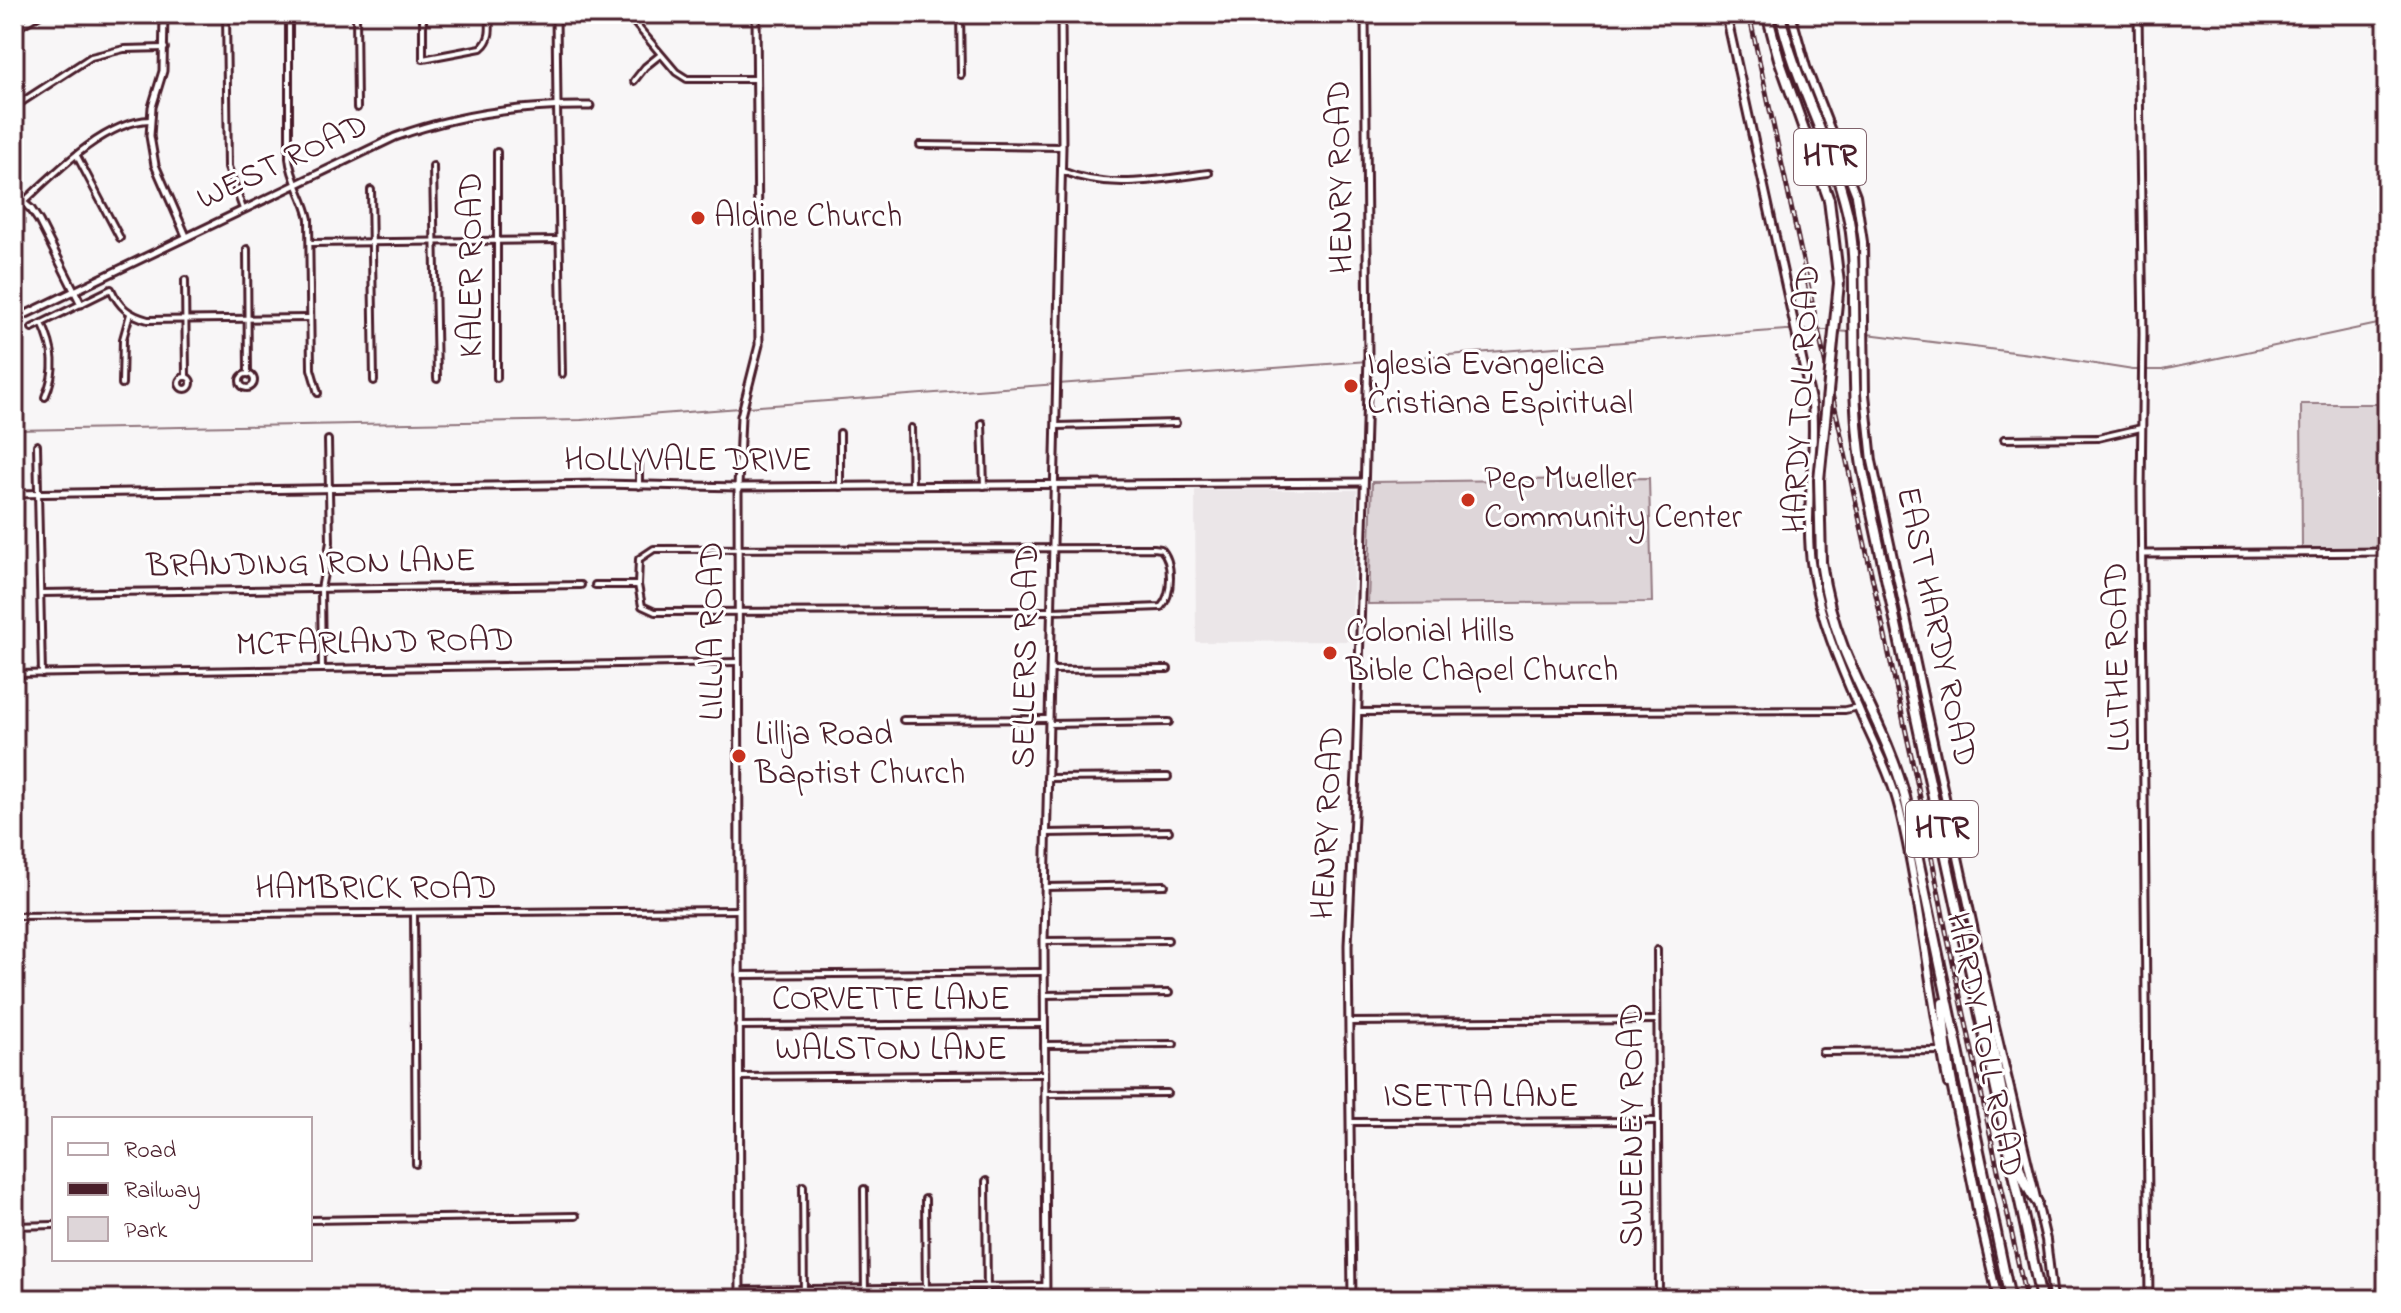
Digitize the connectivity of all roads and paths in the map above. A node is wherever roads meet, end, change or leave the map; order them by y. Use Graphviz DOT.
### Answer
graph roads {
  1 [pos="40,14"];
  2 [pos="164,14"];
  3 [pos="226,14"];
  4 [pos="289,14"];
  5 [pos="356,14"];
  6 [pos="423,14"];
  7 [pos="489,14"];
  8 [pos="556,14"];
  9 [pos="627,14"];
  10 [pos="756,14"];
  11 [pos="960,14"];
  12 [pos="1061,14"];
  13 [pos="1365,14"];
  14 [pos="1726,14"];
  15 [pos="1767,14"];
  16 [pos="1780,14"];
  17 [pos="1791,14"];
  18 [pos="2138,14"];
  19 [pos="14,30"];
  20 [pos="165,48"];
  21 [pos="660,55"];
  22 [pos="961,75"];
  23 [pos="757,79"];
  24 [pos="634,81"];
  25 [pos="557,105"];
  26 [pos="590,106"];
  27 [pos="14,107"];
  28 [pos="357,108"];
  29 [pos="150,120"];
  30 [pos="920,145"];
  31 [pos="1062,147"];
  32 [pos="497,152"];
  33 [pos="77,156"];
  34 [pos="433,166"];
  35 [pos="1062,171"];
  36 [pos="1209,173"];
  37 [pos="296,183"];
  38 [pos="371,190"];
  39 [pos="14,195"];
  40 [pos="24,202"];
  41 [pos="243,209"];
  42 [pos="14,211"];
  43 [pos="186,236"];
  44 [pos="120,238"];
  45 [pos="559,240"];
  46 [pos="496,242"];
  47 [pos="310,243"];
  48 [pos="434,243"];
  49 [pos="371,244"];
  50 [pos="247,249"];
  51 [pos="185,280"];
  52 [pos="75,292"];
  53 [pos="81,304"];
  54 [pos="130,314"];
  55 [pos="309,318"];
  56 [pos="248,319"];
  57 [pos="14,320"];
  58 [pos="185,320"];
  59 [pos="42,323"];
  60 [pos="32,328"];
  61 [pos="248,374"];
  62 [pos="562,374"];
  63 [pos="186,377"];
  64 [pos="497,378"];
  65 [pos="437,379"];
  66 [pos="374,381"];
  67 [pos="122,384"];
  68 [pos="318,393"];
  69 [pos="45,397"];
  70 [pos="982,423"];
  71 [pos="1176,423"];
  72 [pos="1057,426"];
  73 [pos="911,428"];
  74 [pos="2141,428"];
  75 [pos="840,433"];
  76 [pos="2004,439"];
  77 [pos="328,440"];
  78 [pos="37,445"];
  79 [pos="639,465"];
  80 [pos="1363,482"];
  81 [pos="1055,485"];
  82 [pos="639,486"];
  83 [pos="912,486"];
  84 [pos="984,486"];
  85 [pos="738,487"];
  86 [pos="840,487"];
  87 [pos="329,489"];
  88 [pos="14,494"];
  89 [pos="37,494"];
  90 [pos="1053,548"];
  91 [pos="738,550"];
  92 [pos="2387,552"];
  93 [pos="2142,554"];
  94 [pos="581,585"];
  95 [pos="595,585"];
  96 [pos="638,585"];
  97 [pos="321,589"];
  98 [pos="41,593"];
  99 [pos="1052,611"];
  100 [pos="738,613"];
  101 [pos="738,662"];
  102 [pos="322,669"];
  103 [pos="1168,669"];
  104 [pos="1050,670"];
  105 [pos="14,674"];
  106 [pos="42,674"];
  107 [pos="1858,707"];
  108 [pos="1358,712"];
  109 [pos="903,720"];
  110 [pos="1049,722"];
  111 [pos="1169,722"];
  112 [pos="1168,777"];
  113 [pos="1047,778"];
  114 [pos="1169,831"];
  115 [pos="1046,833"];
  116 [pos="1952,876"];
  117 [pos="1165,885"];
  118 [pos="1045,887"];
  119 [pos="738,910"];
  120 [pos="414,914"];
  121 [pos="14,916"];
  122 [pos="1168,940"];
  123 [pos="1044,941"];
  124 [pos="1657,950"];
  125 [pos="1044,972"];
  126 [pos="738,975"];
  127 [pos="1942,978"];
  128 [pos="1169,993"];
  129 [pos="1044,995"];
  130 [pos="1657,1020"];
  131 [pos="1349,1022"];
  132 [pos="1044,1024"];
  133 [pos="738,1026"];
  134 [pos="1174,1044"];
  135 [pos="1044,1045"];
  136 [pos="1941,1051"];
  137 [pos="1822,1052"];
  138 [pos="1044,1074"];
  139 [pos="739,1077"];
  140 [pos="1167,1093"];
  141 [pos="1045,1094"];
  142 [pos="1658,1121"];
  143 [pos="1352,1122"];
  144 [pos="416,1164"];
  145 [pos="986,1181"];
  146 [pos="803,1186"];
  147 [pos="864,1189"];
  148 [pos="925,1199"];
  149 [pos="2037,1202"];
  150 [pos="576,1216"];
  151 [pos="1979,1216"];
  152 [pos="312,1220"];
  153 [pos="52,1225"];
  154 [pos="14,1226"];
  155 [pos="987,1286"];
  156 [pos="1046,1286"];
  157 [pos="926,1287"];
  158 [pos="804,1288"];
  159 [pos="865,1288"];
  160 [pos="740,1290"];
  161 [pos="740,1299"];
  162 [pos="804,1299"];
  163 [pos="865,1299"];
  164 [pos="926,1299"];
  165 [pos="987,1299"];
  166 [pos="1046,1299"];
  167 [pos="1352,1299"];
  168 [pos="1659,1299"];
  169 [pos="1998,1299"];
  170 [pos="2010,1299"];
  171 [pos="2041,1299"];
  172 [pos="2053,1299"];
  173 [pos="2149,1299"];
  1 -- 19 [label="street"];
  2 -- 20 [label="street"];
  3 -- 41 [label="street"];
  4 -- 37 [label="street"];
  5 -- 28 [label="street"];
  6 -- 7 [label="street"];
  8 -- 25 [label="street"];
  9 -- 21 [label="street"];
  10 -- 23 [label="street, LILLJA ROAD"];
  11 -- 22 [label="street"];
  12 -- 31 [label="street, SELLERS ROAD"];
  13 -- 80 [label="street, HENRY ROAD"];
  14 -- 107 [label="main road"];
  15 -- 127 [label="highway, HARDY TOLL ROAD / HTR, bridge"];
  16 -- 116 [label="highway, HARDY TOLL ROAD / HTR"];
  17 -- 149 [label="main road, EAST HARDY ROAD"];
  18 -- 74 [label="street, LUTHE ROAD"];
  20 -- 27 [label="street"];
  20 -- 29 [label="street"];
  21 -- 23 [label="street"];
  21 -- 24 [label="street"];
  23 -- 85 [label="street, LILLJA ROAD"];
  25 -- 26 [label="street, WEST ROAD"];
  25 -- 37 [label="street, WEST ROAD"];
  25 -- 45 [label="street"];
  29 -- 33 [label="street"];
  29 -- 43 [label="street"];
  30 -- 31 [label="street"];
  31 -- 35 [label="street, SELLERS ROAD"];
  32 -- 46 [label="street, KALER ROAD"];
  33 -- 40 [label="street"];
  33 -- 44 [label="street"];
  34 -- 48 [label="street"];
  35 -- 36 [label="street"];
  35 -- 72 [label="street, SELLERS ROAD"];
  37 -- 41 [label="street, WEST ROAD"];
  37 -- 47 [label="street"];
  38 -- 49 [label="street"];
  39 -- 40 [label="street"];
  40 -- 42 [label="street"];
  40 -- 52 [label="street"];
  41 -- 43 [label="street, WEST ROAD"];
  43 -- 52 [label="street, WEST ROAD"];
  45 -- 46 [label="street"];
  45 -- 62 [label="street"];
  46 -- 48 [label="street"];
  46 -- 64 [label="street, KALER ROAD"];
  47 -- 49 [label="street"];
  47 -- 55 [label="street"];
  48 -- 49 [label="street"];
  48 -- 65 [label="street"];
  49 -- 66 [label="street"];
  50 -- 56 [label="street"];
  51 -- 58 [label="street"];
  52 -- 53 [label="street"];
  52 -- 57 [label="street, WEST ROAD"];
  53 -- 54 [label="street"];
  53 -- 59 [label="street"];
  54 -- 58 [label="street"];
  54 -- 67 [label="street"];
  55 -- 56 [label="street"];
  55 -- 68 [label="street"];
  56 -- 58 [label="street"];
  56 -- 61 [label="street"];
  58 -- 63 [label="street"];
  59 -- 60 [label="street"];
  59 -- 69 [label="street"];
  70 -- 84 [label="street"];
  71 -- 72 [label="street"];
  72 -- 81 [label="street, SELLERS ROAD"];
  73 -- 83 [label="street"];
  74 -- 76 [label="street"];
  74 -- 93 [label="street, LUTHE ROAD"];
  75 -- 86 [label="street"];
  77 -- 87 [label="street"];
  78 -- 89 [label="street"];
  79 -- 82 [label="street"];
  80 -- 81 [label="street, HOLLYVALE DRIVE"];
  80 -- 108 [label="street, HENRY ROAD"];
  81 -- 84 [label="street, HOLLYVALE DRIVE"];
  81 -- 90 [label="street, SELLERS ROAD"];
  82 -- 85 [label="street, HOLLYVALE DRIVE"];
  82 -- 87 [label="street, HOLLYVALE DRIVE"];
  83 -- 84 [label="street, HOLLYVALE DRIVE"];
  83 -- 86 [label="street, HOLLYVALE DRIVE"];
  85 -- 86 [label="street, HOLLYVALE DRIVE"];
  85 -- 91 [label="street, LILLJA ROAD"];
  87 -- 89 [label="street, HOLLYVALE DRIVE"];
  87 -- 97 [label="street"];
  88 -- 89 [label="street, HOLLYVALE DRIVE"];
  89 -- 98 [label="street"];
  90 -- 91 [label="street"];
  90 -- 99 [label="street, SELLERS ROAD"];
  90 -- 99 [label="street"];
  91 -- 96 [label="street"];
  91 -- 100 [label="street, LILLJA ROAD"];
  92 -- 93 [label="street"];
  93 -- 173 [label="street, LUTHE ROAD"];
  94 -- 97 [label="street, BRANDING IRON LANE"];
  95 -- 96 [label="street"];
  96 -- 100 [label="street"];
  97 -- 98 [label="street, BRANDING IRON LANE"];
  97 -- 102 [label="street"];
  98 -- 106 [label="street"];
  99 -- 100 [label="street"];
  99 -- 104 [label="street, SELLERS ROAD"];
  100 -- 101 [label="street, LILLJA ROAD"];
  101 -- 102 [label="street, MCFARLAND ROAD"];
  101 -- 119 [label="street, LILLJA ROAD"];
  102 -- 106 [label="street, MCFARLAND ROAD"];
  103 -- 104 [label="street"];
  104 -- 110 [label="street, SELLERS ROAD"];
  105 -- 106 [label="street, MCFARLAND ROAD"];
  107 -- 108 [label="street"];
  107 -- 136 [label="main road"];
  108 -- 131 [label="street, HENRY ROAD"];
  109 -- 110 [label="street"];
  110 -- 111 [label="street"];
  110 -- 113 [label="street, SELLERS ROAD"];
  112 -- 113 [label="street"];
  113 -- 115 [label="street, SELLERS ROAD"];
  114 -- 115 [label="street"];
  115 -- 118 [label="street, SELLERS ROAD"];
  116 -- 149 [label="highway"];
  116 -- 171 [label="highway, HARDY TOLL ROAD / HTR"];
  117 -- 118 [label="street"];
  118 -- 123 [label="street, SELLERS ROAD"];
  119 -- 120 [label="street, HAMBRICK ROAD"];
  119 -- 126 [label="street, LILLJA ROAD"];
  120 -- 121 [label="street, HAMBRICK ROAD"];
  120 -- 144 [label="street"];
  122 -- 123 [label="street"];
  123 -- 125 [label="street, SELLERS ROAD"];
  124 -- 130 [label="street, SWEENEY ROAD"];
  125 -- 126 [label="street"];
  125 -- 129 [label="street, SELLERS ROAD"];
  126 -- 133 [label="street, LILLJA ROAD"];
  127 -- 151 [label="highway"];
  127 -- 170 [label="highway, HARDY TOLL ROAD / HTR"];
  128 -- 129 [label="street"];
  129 -- 132 [label="street, SELLERS ROAD"];
  130 -- 131 [label="street"];
  130 -- 142 [label="street, SWEENEY ROAD"];
  131 -- 143 [label="street, HENRY ROAD"];
  132 -- 133 [label="street, CORVETTE LANE"];
  132 -- 135 [label="street, SELLERS ROAD"];
  133 -- 139 [label="street, LILLJA ROAD"];
  134 -- 135 [label="street"];
  135 -- 138 [label="street, SELLERS ROAD"];
  136 -- 137 [label="street"];
  136 -- 151 [label="main road"];
  138 -- 139 [label="street, WALSTON LANE"];
  138 -- 141 [label="street, SELLERS ROAD"];
  139 -- 160 [label="street, LILLJA ROAD"];
  140 -- 141 [label="street"];
  141 -- 156 [label="street, SELLERS ROAD"];
  142 -- 143 [label="street, ISETTA LANE"];
  142 -- 168 [label="street, SWEENEY ROAD"];
  143 -- 167 [label="street, HENRY ROAD"];
  145 -- 155 [label="street"];
  146 -- 158 [label="street"];
  147 -- 159 [label="street"];
  148 -- 157 [label="street"];
  149 -- 172 [label="main road, EAST HARDY ROAD"];
  150 -- 152 [label="street"];
  151 -- 169 [label="main road"];
  153 -- 154 [label="street"];
  155 -- 156 [label="street"];
  155 -- 157 [label="street"];
  155 -- 165 [label="street"];
  156 -- 166 [label="street, SELLERS ROAD"];
  157 -- 159 [label="street"];
  157 -- 164 [label="street"];
  158 -- 159 [label="street"];
  158 -- 160 [label="street"];
  158 -- 162 [label="street"];
  159 -- 163 [label="street"];
  160 -- 161 [label="street, LILLJA ROAD"];
}
